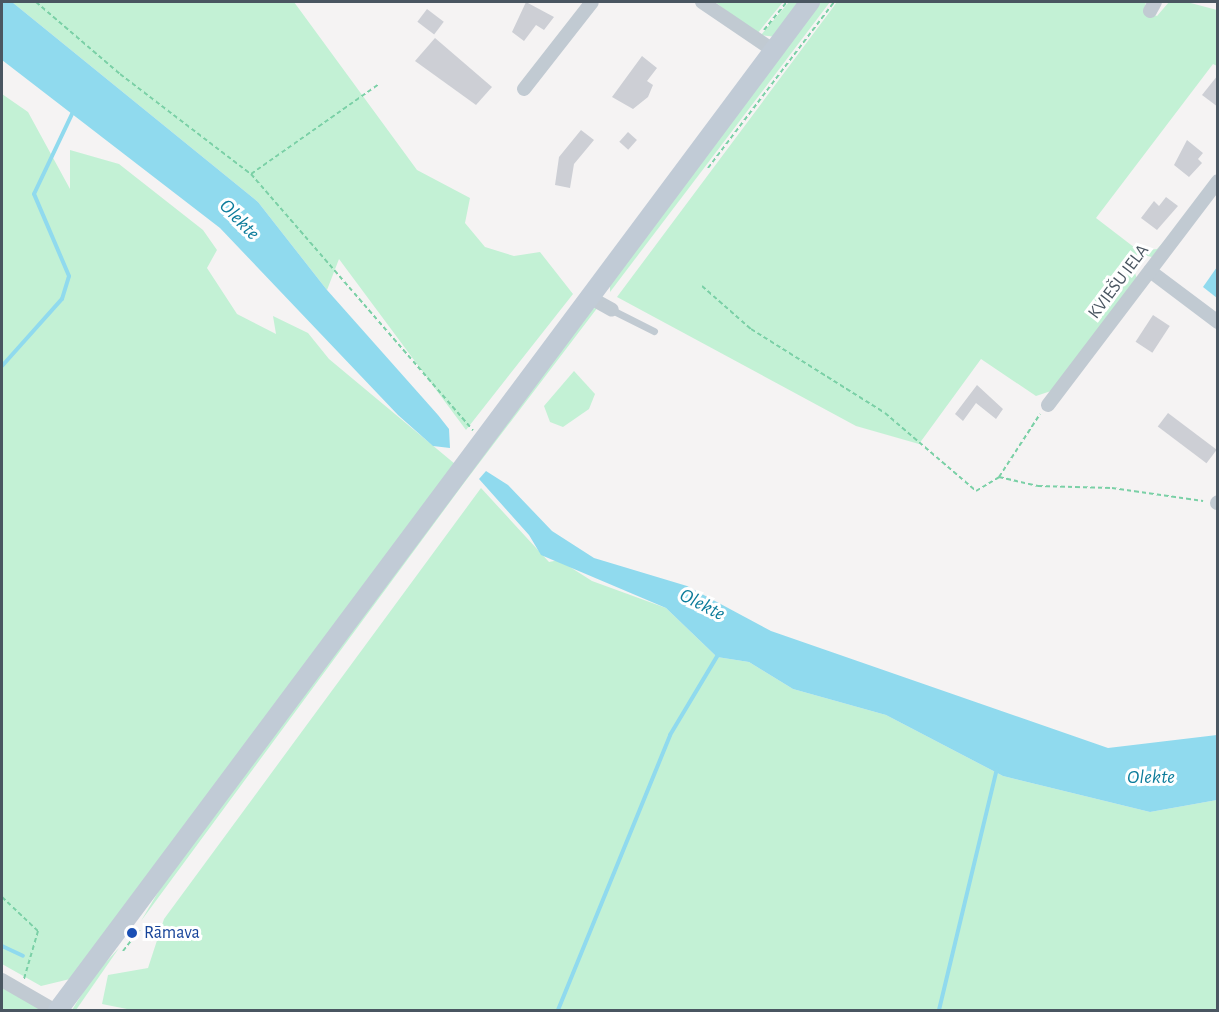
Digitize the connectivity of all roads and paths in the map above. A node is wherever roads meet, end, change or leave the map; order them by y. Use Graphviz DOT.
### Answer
graph roads {
  1 [pos="36,2"];
  2 [pos="592,2"];
  3 [pos="702,2"];
  4 [pos="787,2"];
  5 [pos="810,2"];
  6 [pos="757,38"];
  7 [pos="774,50"];
  8 [pos="379,84"];
  9 [pos="524,89"];
  10 [pos="251,174"];
  11 [pos="1218,181"];
  12 [pos="1150,271"];
  13 [pos="702,286"];
  14 [pos="589,297"];
  15 [pos="612,310"];
  16 [pos="1218,322"];
  17 [pos="654,331"];
  18 [pos="1048,405"];
  19 [pos="482,440"];
  20 [pos="999,477"];
  21 [pos="1217,502"];
  22 [pos="1218,553"];
  23 [pos="2,897"];
  24 [pos="2,980"];
  25 [pos="20,987"];
  26 [pos="56,1011"];
  1 -- 10 [label="path"];
  2 -- 9 [label="street"];
  3 -- 6 [label="street"];
  4 -- 6 [label="path"];
  5 -- 7 [label="main road"];
  6 -- 7 [label="street"];
  7 -- 14 [label="main road"];
  8 -- 10 [label="path"];
  10 -- 19 [label="path"];
  11 -- 12 [label="street, KVIEŠU IELA"];
  12 -- 16 [label="street"];
  12 -- 18 [label="street, KVIEŠU IELA"];
  13 -- 20 [label="path"];
  14 -- 15 [label="street"];
  14 -- 19 [label="main road"];
  15 -- 17 [label="lane"];
  18 -- 20 [label="path"];
  19 -- 26 [label="main road"];
  20 -- 21 [label="path"];
  21 -- 22 [label="path"];
  23 -- 25 [label="path"];
  24 -- 25 [label="street"];
  25 -- 26 [label="street"];
}
